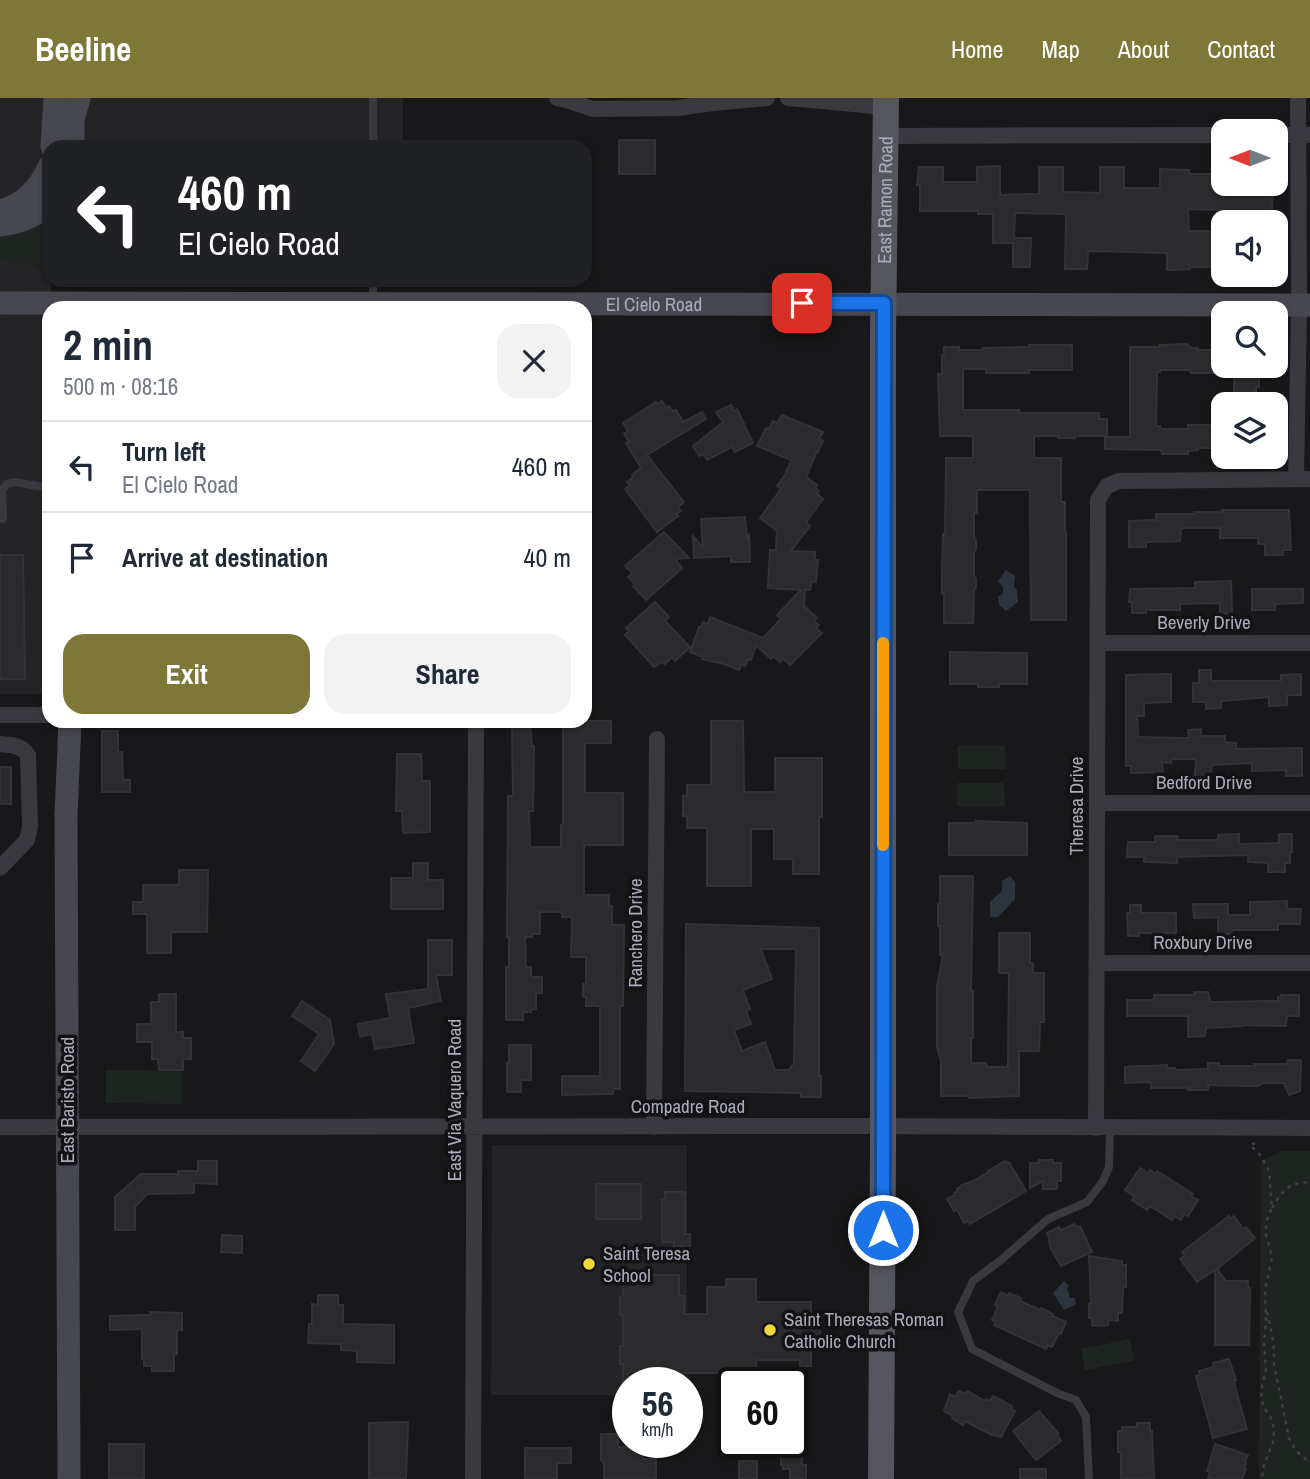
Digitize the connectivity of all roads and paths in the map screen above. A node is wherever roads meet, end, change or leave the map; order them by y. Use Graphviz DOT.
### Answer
graph roads {
  1 [pos="55,98"];
  2 [pos="373,98"];
  3 [pos="556,98"];
  4 [pos="767,98"];
  5 [pos="788,98"];
  6 [pos="1298,98"];
  7 [pos="563,99"];
  8 [pos="886,103"];
  9 [pos="76,108"];
  10 [pos="1211,135"];
  11 [pos="1304,135"];
  12 [pos="886,136"];
  13 [pos="52,140"];
  14 [pos="66,140"];
  15 [pos="74,140"];
  16 [pos="373,140"];
  17 [pos="42,182"];
  18 [pos="42,209"];
  19 [pos="0,211"];
  20 [pos="0,225"];
  21 [pos="72,297"];
  22 [pos="273,301"];
  23 [pos="0,303"];
  24 [pos="592,303"];
  25 [pos="884,303"];
  26 [pos="1305,305"];
  27 [pos="1303,479"];
  28 [pos="42,487"];
  29 [pos="3,519"];
  30 [pos="1098,643"];
  31 [pos="1310,643"];
  32 [pos="0,715"];
  33 [pos="42,715"];
  34 [pos="70,728"];
  35 [pos="476,728"];
  36 [pos="657,739"];
  37 [pos="0,744"];
  38 [pos="1097,803"];
  39 [pos="1310,803"];
  40 [pos="0,868"];
  41 [pos="1097,963"];
  42 [pos="1310,963"];
  43 [pos="474,1126"];
  44 [pos="883,1126"];
  45 [pos="0,1127"];
  46 [pos="654,1127"];
  47 [pos="67,1128"];
  48 [pos="1103,1128"];
  49 [pos="1310,1128"];
  50 [pos="1256,1142"];
  51 [pos="1310,1182"];
  52 [pos="1272,1208"];
  53 [pos="1264,1301"];
  54 [pos="1310,1464"];
  55 [pos="69,1479"];
  56 [pos="473,1479"];
  57 [pos="881,1479"];
  58 [pos="1089,1479"];
  59 [pos="1262,1479"];
  1 -- 13 [label="street"];
  2 -- 16 [label="lane"];
  3 -- 7 [label="street"];
  4 -- 7 [label="street"];
  5 -- 8 [label="street"];
  6 -- 11 [label="street"];
  8 -- 12 [label="main road, East Ramon Road"];
  9 -- 14 [label="street"];
  9 -- 15 [label="street"];
  10 -- 12 [label="street"];
  11 -- 26 [label="street"];
  12 -- 25 [label="main road, East Ramon Road"];
  17 -- 19 [label="street"];
  18 -- 20 [label="street"];
  21 -- 22 [label="street, El Cielo Road"];
  21 -- 23 [label="street, El Cielo Road"];
  24 -- 25 [label="street, El Cielo Road"];
  25 -- 26 [label="street, El Cielo Road"];
  25 -- 44 [label="main road, East Ramon Road"];
  26 -- 27 [label="street"];
  27 -- 30 [label="street, Theresa Drive"];
  28 -- 29 [label="lane"];
  30 -- 31 [label="street, Beverly Drive"];
  30 -- 38 [label="street, Theresa Drive"];
  32 -- 33 [label="street"];
  34 -- 47 [label="street, East Baristo Road"];
  35 -- 43 [label="street, East Via Vaquero Road"];
  36 -- 46 [label="street, Ranchero Drive"];
  37 -- 40 [label="street"];
  38 -- 39 [label="street, Bedford Drive"];
  38 -- 41 [label="street, Theresa Drive"];
  41 -- 42 [label="street, Roxbury Drive"];
  41 -- 48 [label="street, Theresa Drive"];
  43 -- 46 [label="street, Compadre Road"];
  43 -- 47 [label="street, Compadre Road"];
  43 -- 56 [label="street, East Via Vaquero Road"];
  44 -- 46 [label="street, Compadre Road"];
  44 -- 48 [label="street, Compadre Road"];
  44 -- 57 [label="main road, East Ramon Road"];
  45 -- 47 [label="street, Compadre Road"];
  47 -- 55 [label="street, East Baristo Road"];
  48 -- 49 [label="street, Compadre Road"];
  48 -- 58 [label="lane"];
  50 -- 52 [label="path"];
  51 -- 52 [label="path"];
  52 -- 53 [label="path"];
  53 -- 54 [label="path"];
  53 -- 59 [label="path"];
}
